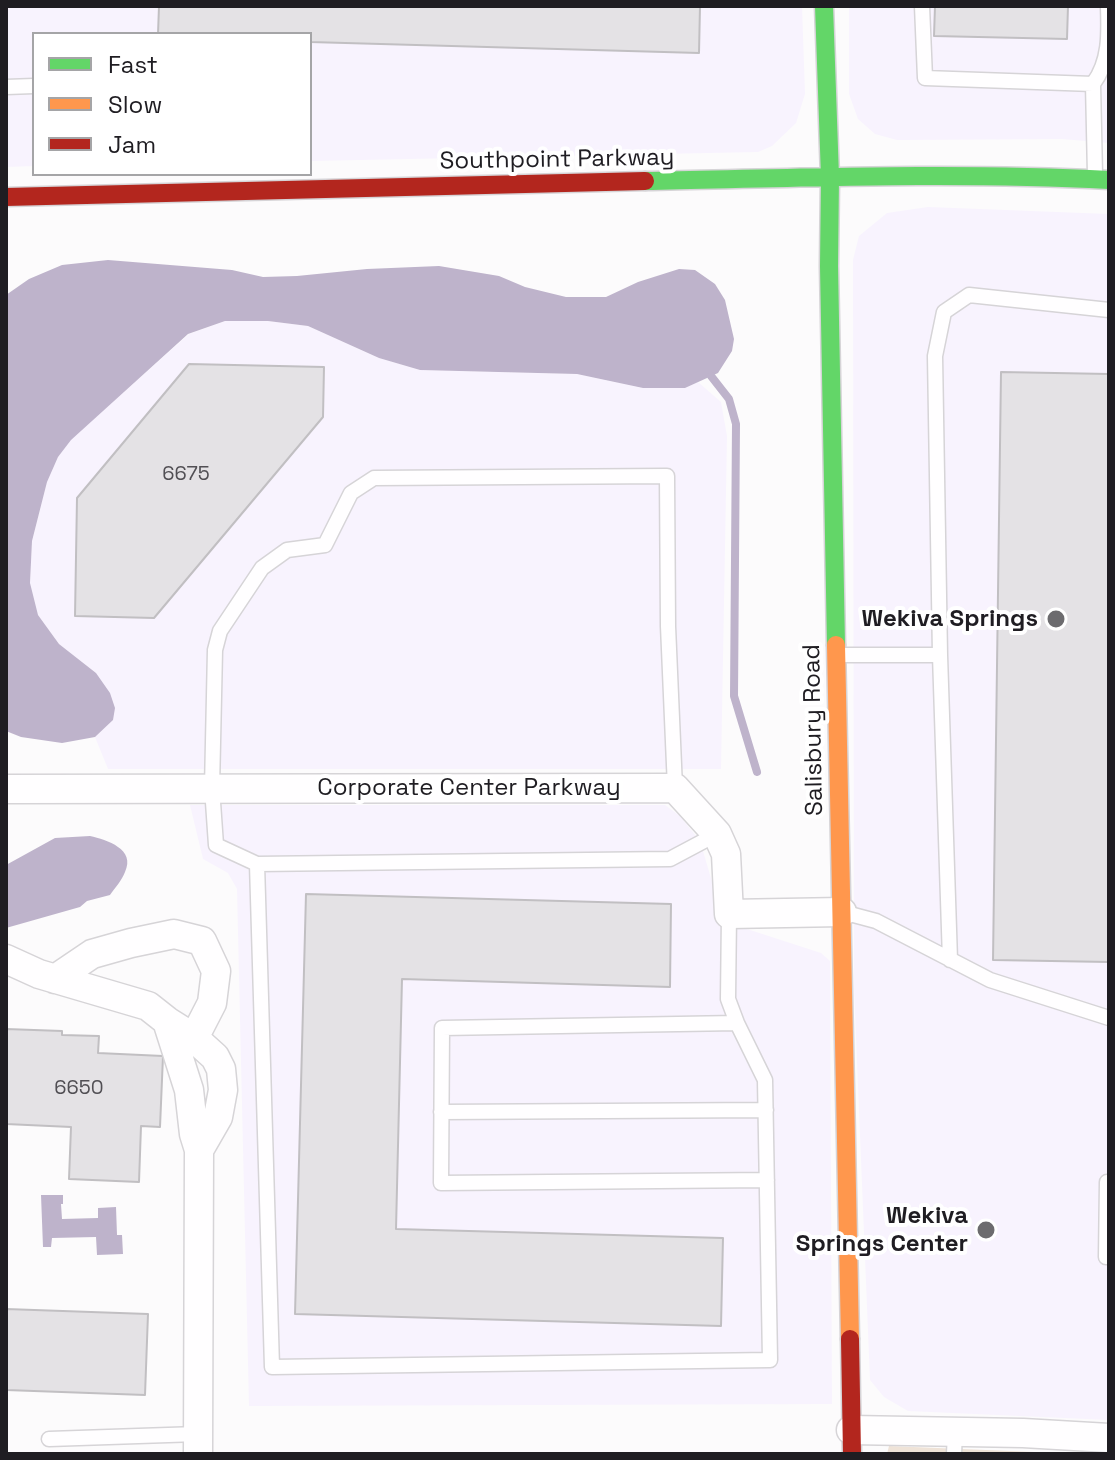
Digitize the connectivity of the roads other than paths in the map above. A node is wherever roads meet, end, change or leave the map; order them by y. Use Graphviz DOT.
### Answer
graph roads {
  1 [pos="824,6"];
  2 [pos="922,6"];
  3 [pos="1108,6"];
  4 [pos="1093,84"];
  5 [pos="32,86"];
  6 [pos="6,87"];
  7 [pos="830,177"];
  8 [pos="1102,180"];
  9 [pos="6,197"];
  10 [pos="1109,310"];
  11 [pos="837,655"];
  12 [pos="940,655"];
  13 [pos="212,788"];
  14 [pos="675,788"];
  15 [pos="6,789"];
  16 [pos="717,834"];
  17 [pos="257,864"];
  18 [pos="842,912"];
  19 [pos="729,914"];
  20 [pos="6,959"];
  21 [pos="950,960"];
  22 [pos="55,979"];
  23 [pos="1109,1018"];
  24 [pos="167,1021"];
  25 [pos="737,1023"];
  26 [pos="194,1038"];
  27 [pos="221,1069"];
  28 [pos="184,1072"];
  29 [pos="766,1110"];
  30 [pos="441,1112"];
  31 [pos="199,1150"];
  32 [pos="767,1180"];
  33 [pos="1109,1182"];
  34 [pos="1109,1257"];
  35 [pos="1109,1438"];
  36 [pos="49,1439"];
  37 [pos="851,1442"];
  38 [pos="954,1443"];
  39 [pos="198,1444"];
  1 -- 7 [label="street, Salisbury Road"];
  2 -- 4 [label="lane"];
  3 -- 4 [label="lane"];
  4 -- 8 [label="lane"];
  5 -- 6 [label="lane"];
  7 -- 8 [label="street, Southpoint Parkway"];
  7 -- 9 [label="street, Southpoint Parkway"];
  7 -- 11 [label="street, Salisbury Road"];
  10 -- 12 [label="lane"];
  11 -- 12 [label="lane"];
  11 -- 18 [label="street, Salisbury Road"];
  12 -- 21 [label="lane"];
  13 -- 14 [label="street, Corporate Center Parkway"];
  13 -- 14 [label="lane"];
  13 -- 15 [label="street, Corporate Center Parkway"];
  13 -- 17 [label="lane"];
  14 -- 16 [label="street"];
  16 -- 17 [label="lane"];
  16 -- 19 [label="street"];
  17 -- 32 [label="lane"];
  18 -- 19 [label="street"];
  18 -- 21 [label="lane"];
  18 -- 37 [label="street, Salisbury Road"];
  19 -- 25 [label="lane"];
  20 -- 22 [label="street"];
  21 -- 23 [label="lane"];
  22 -- 24 [label="street"];
  22 -- 26 [label="street"];
  24 -- 26 [label="street"];
  24 -- 28 [label="street"];
  25 -- 29 [label="lane"];
  25 -- 30 [label="lane"];
  26 -- 27 [label="street"];
  27 -- 28 [label="street"];
  27 -- 31 [label="street"];
  28 -- 31 [label="street"];
  29 -- 30 [label="lane"];
  29 -- 32 [label="lane"];
  30 -- 32 [label="lane"];
  31 -- 39 [label="street"];
  33 -- 34 [label="lane"];
  35 -- 38 [label="street"];
  36 -- 39 [label="lane"];
  37 -- 38 [label="street"];
}
